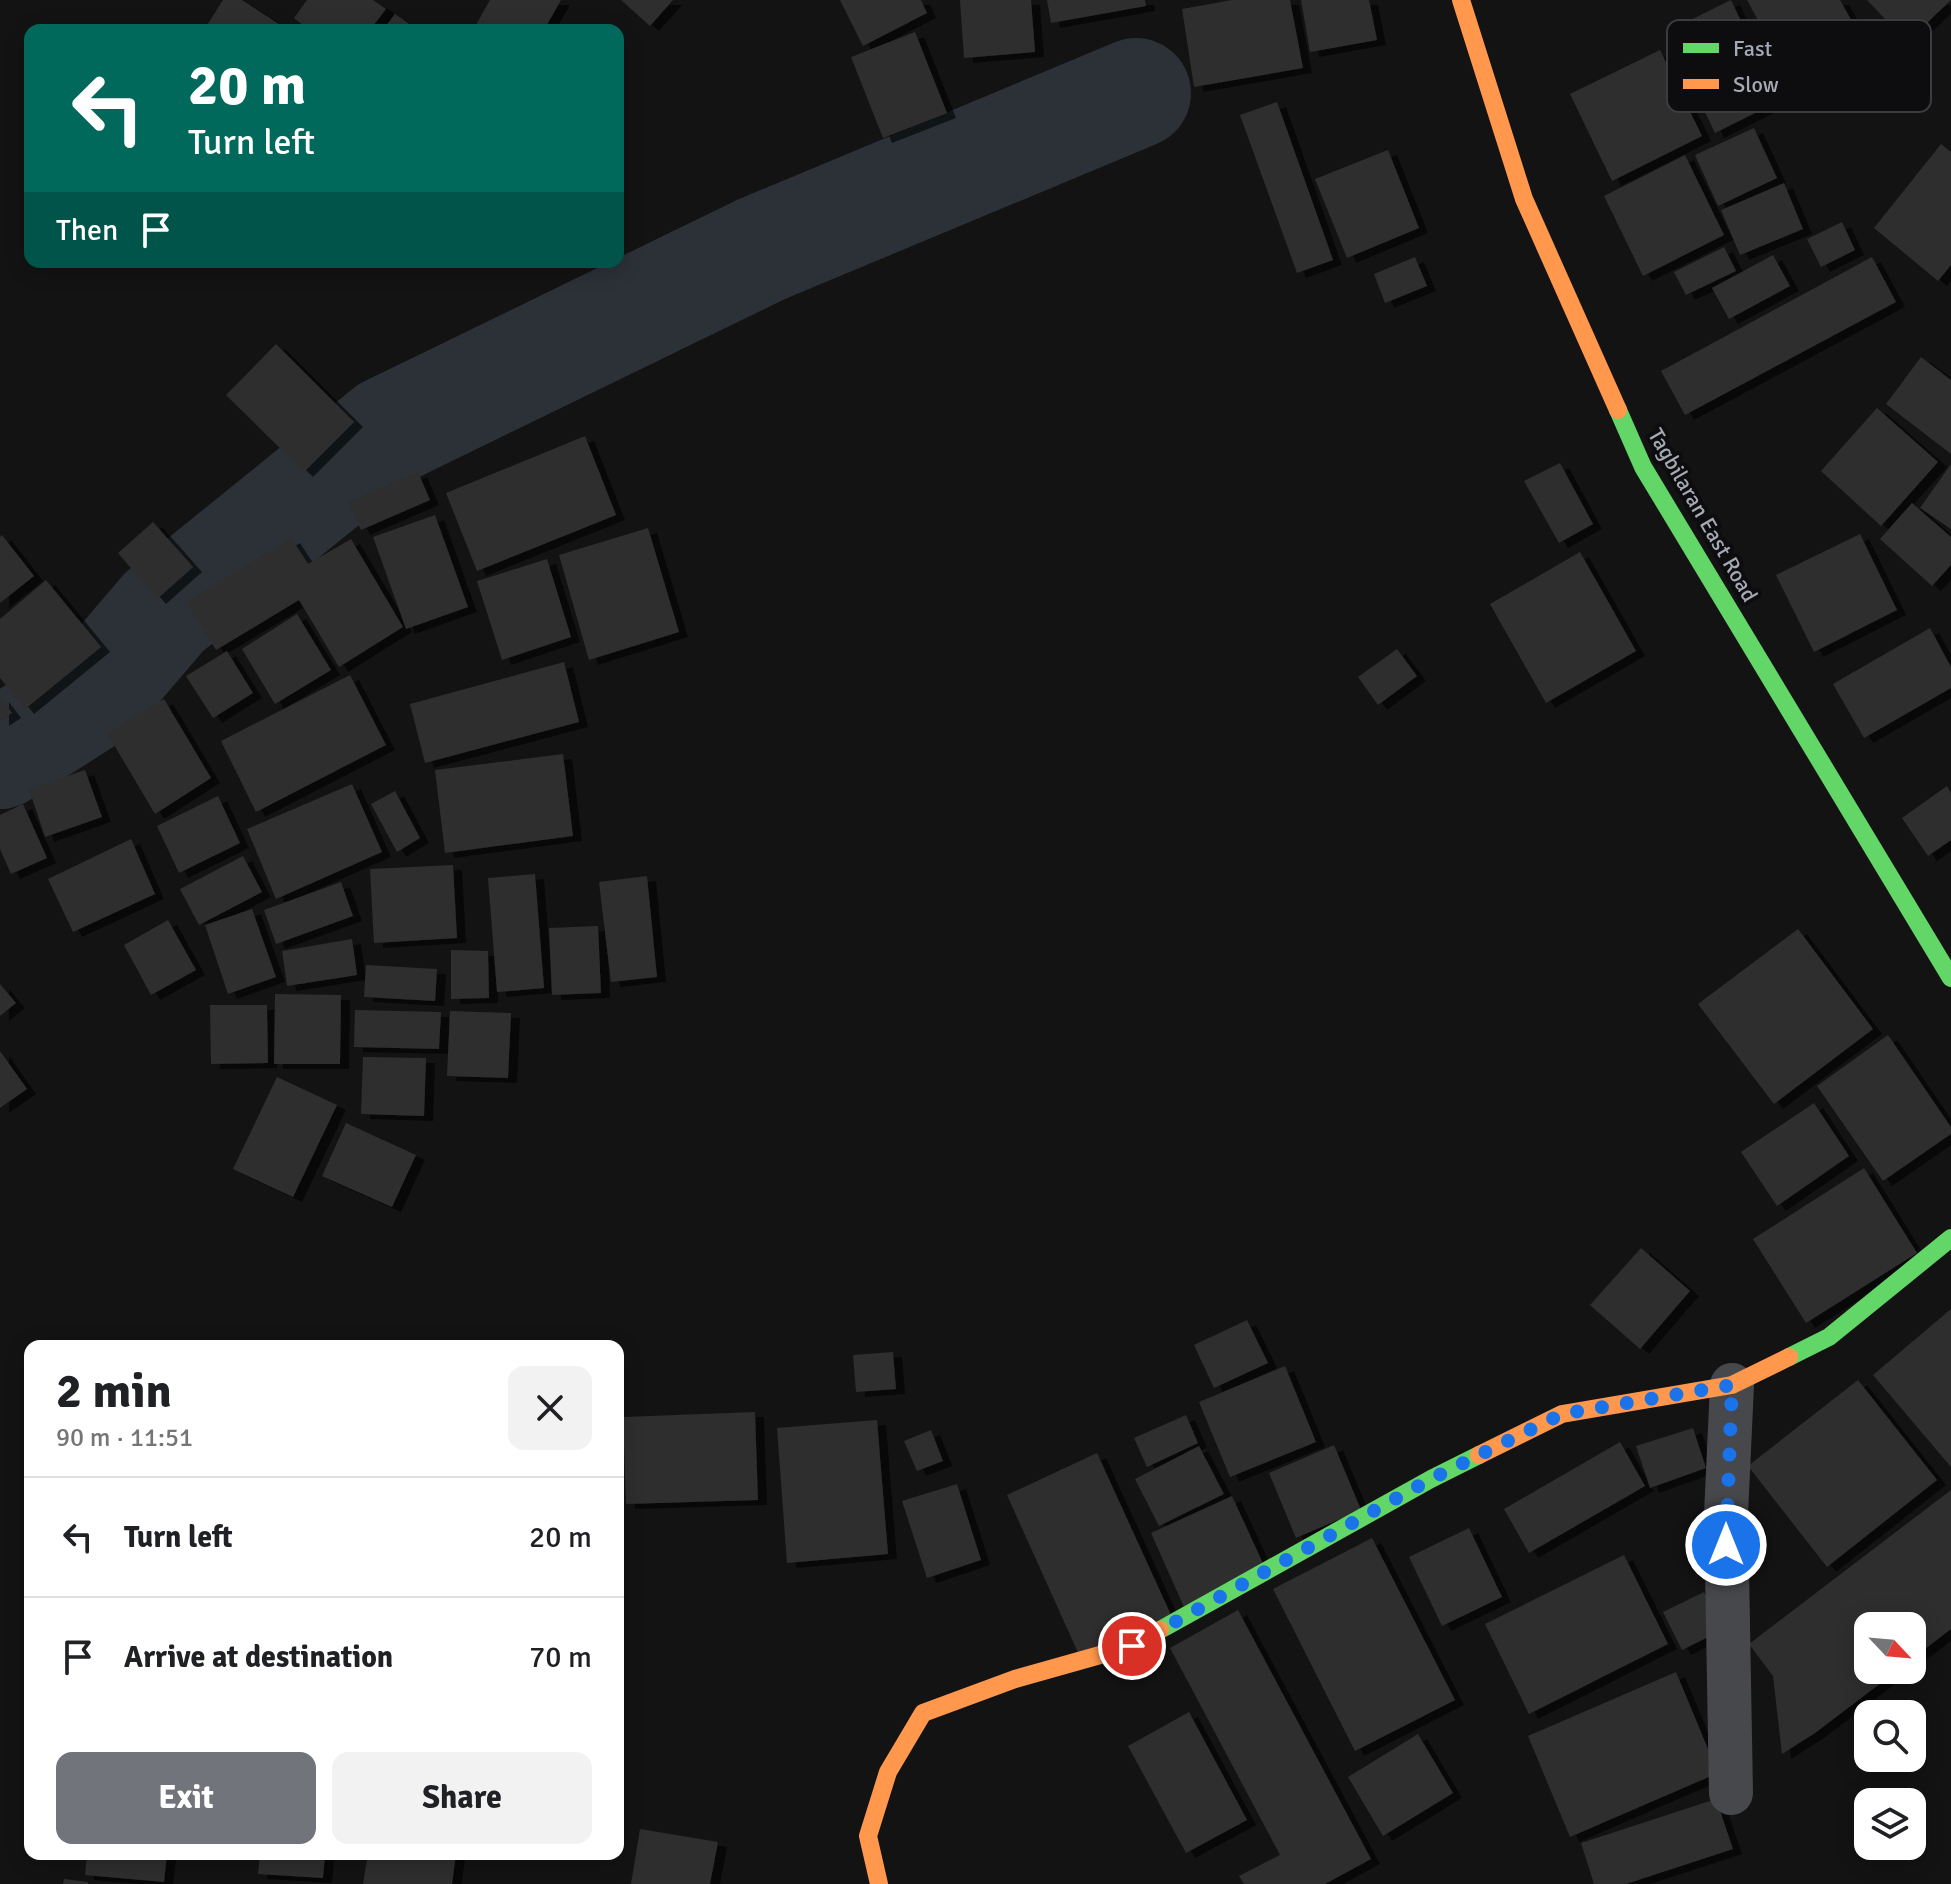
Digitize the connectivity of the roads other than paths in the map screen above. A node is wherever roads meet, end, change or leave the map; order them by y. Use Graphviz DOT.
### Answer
graph roads {
  1 [pos="1461,0"];
  2 [pos="1951,978"];
  3 [pos="1951,1238"];
  4 [pos="1732,1385"];
  5 [pos="1731,1793"];
  6 [pos="879,1884"];
  1 -- 2 [label="street, Tagbilaran East Road"];
  3 -- 4 [label="street"];
  4 -- 5 [label="street"];
  4 -- 6 [label="street"];
}
